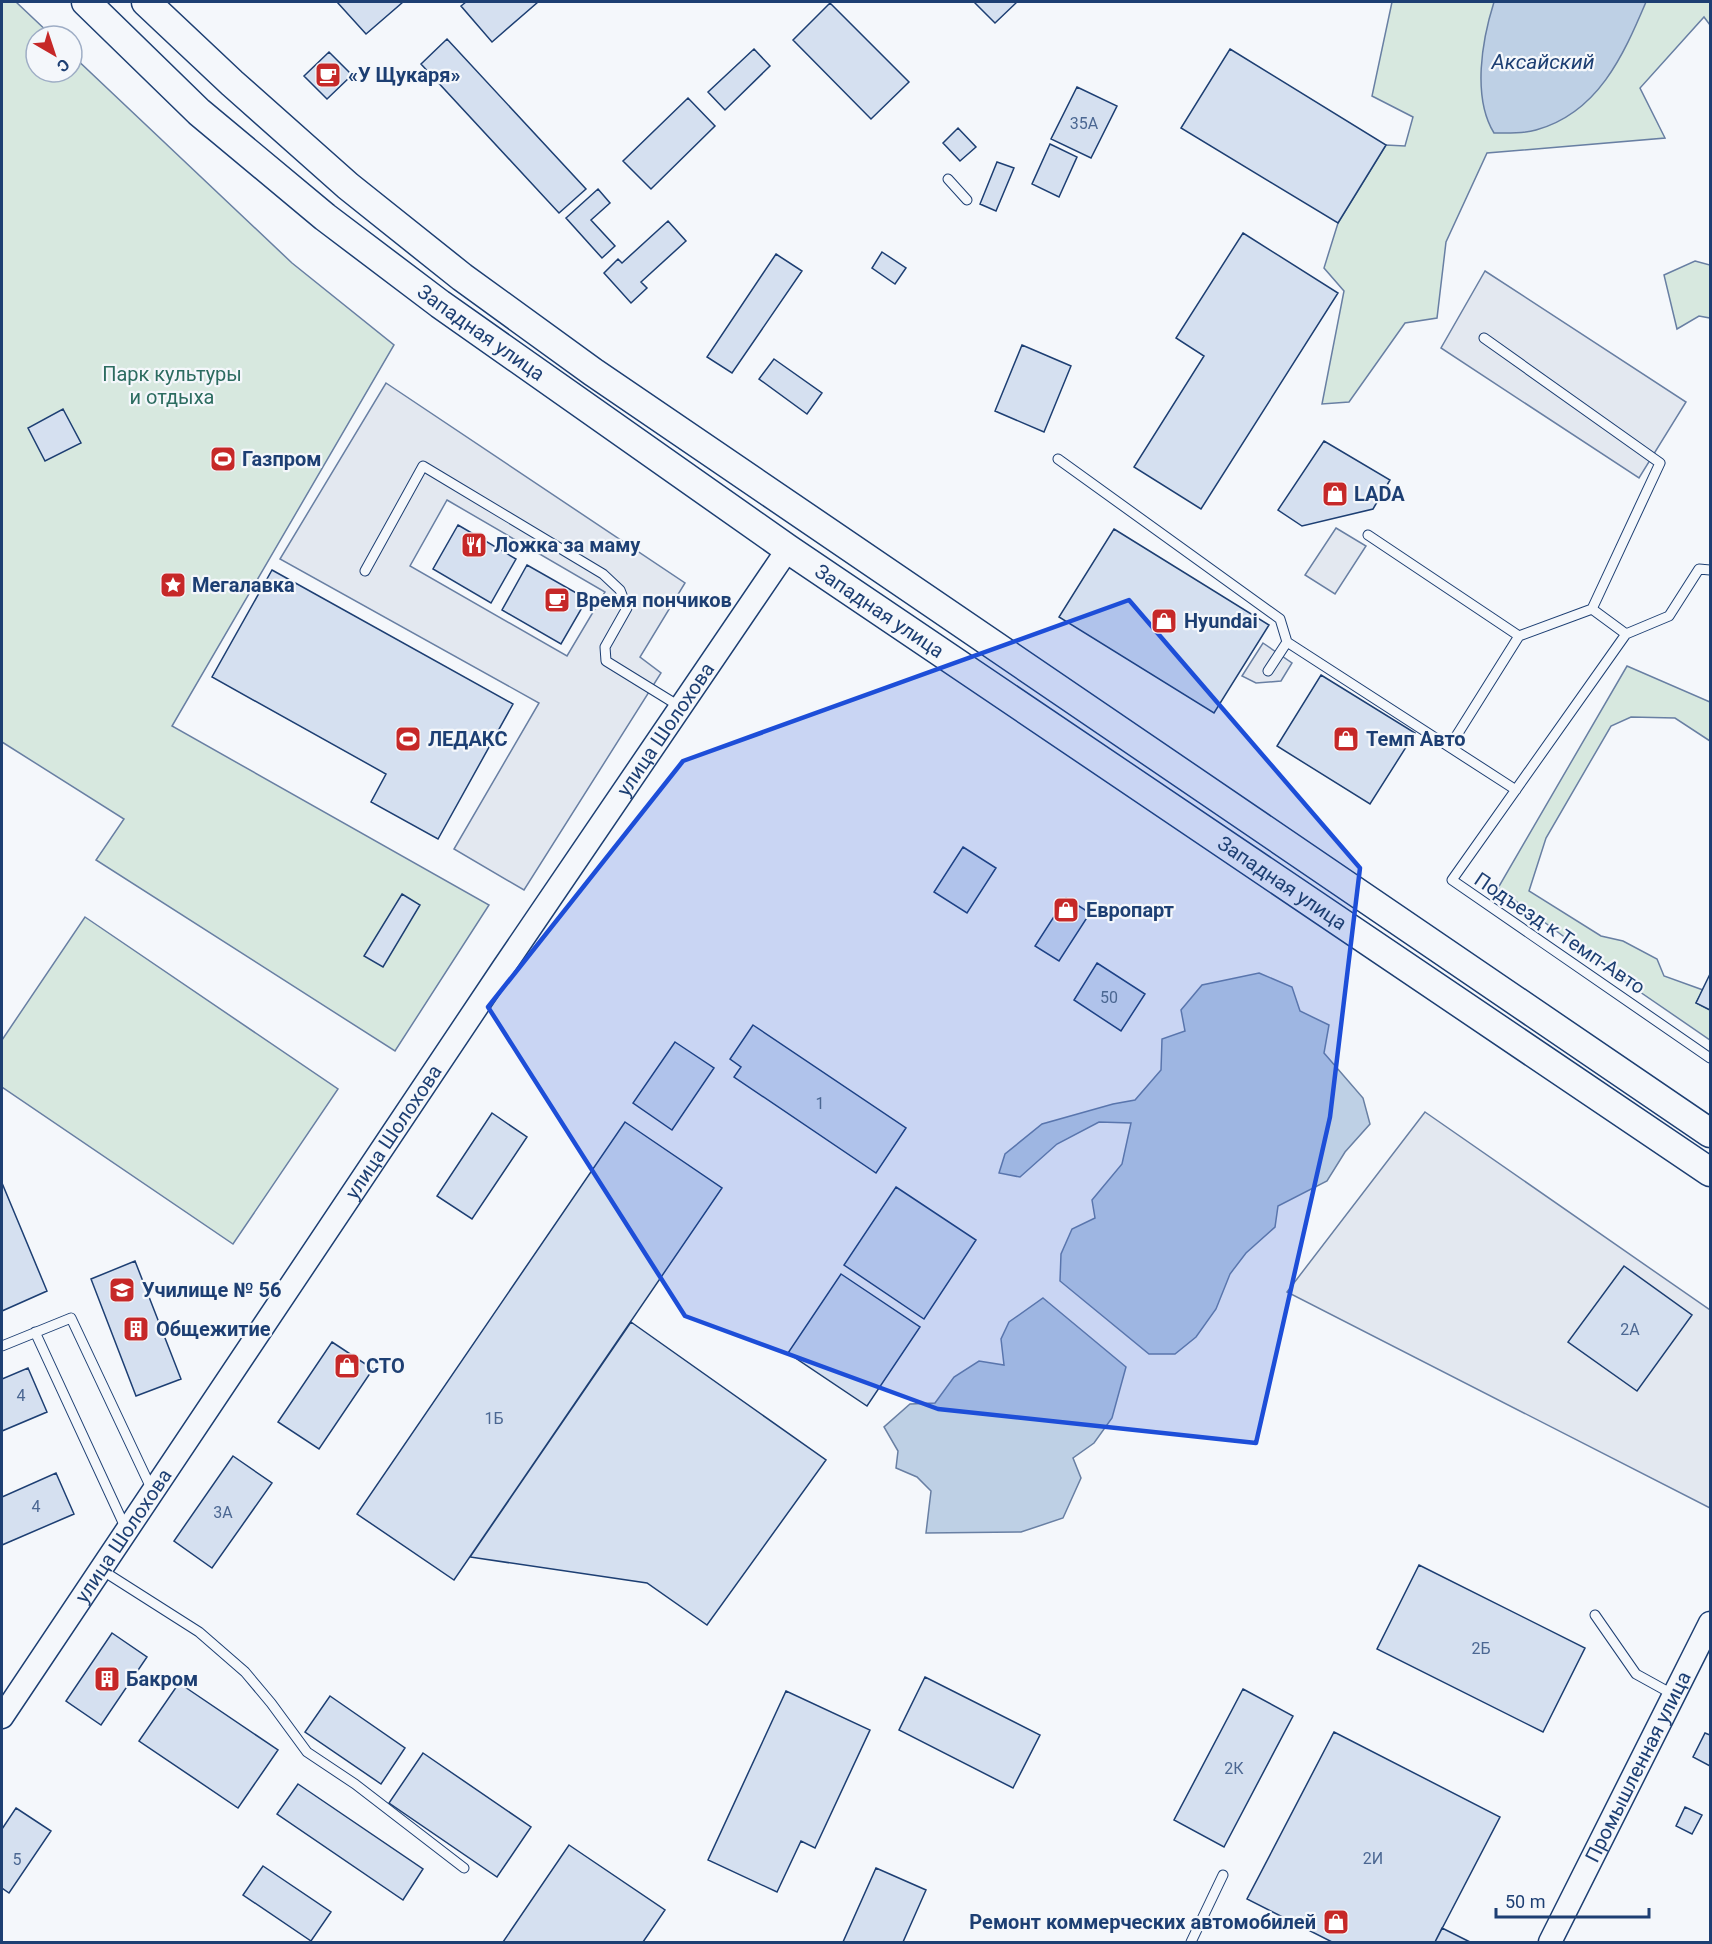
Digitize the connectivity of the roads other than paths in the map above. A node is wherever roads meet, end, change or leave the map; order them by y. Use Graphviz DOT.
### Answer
graph roads {
  1 [pos="86,2"];
  2 [pos="146,2"];
  3 [pos="948,179"];
  4 [pos="966,201"];
  5 [pos="1484,338"];
  6 [pos="1058,459"];
  7 [pos="1368,535"];
  8 [pos="788,549"];
  9 [pos="1710,570"];
  10 [pos="365,571"];
  11 [pos="1592,609"];
  12 [pos="1626,634"];
  13 [pos="1519,636"];
  14 [pos="1287,642"];
  15 [pos="1268,671"];
  16 [pos="682,707"];
  17 [pos="1450,746"];
  18 [pos="1516,790"];
  19 [pos="1710,1058"];
  20 [pos="1710,1133"];
  21 [pos="1710,1172"];
  22 [pos="35,1332"];
  23 [pos="2,1346"];
  24 [pos="152,1492"];
  25 [pos="127,1530"];
  26 [pos="100,1569"];
  27 [pos="1595,1615"];
  28 [pos="1710,1623"];
  29 [pos="1674,1695"];
  30 [pos="2,1717"];
  31 [pos="464,1868"];
  32 [pos="1223,1875"];
  33 [pos="1191,1942"];
  34 [pos="1550,1942"];
  1 -- 8 [label="main road, Западная улица"];
  2 -- 20 [label="main road, Западная улица"];
  3 -- 4 [label="lane"];
  5 -- 11 [label="lane"];
  6 -- 14 [label="lane"];
  7 -- 13 [label="lane"];
  8 -- 16 [label="street, улица Шолохова"];
  8 -- 21 [label="main road, Западная улица"];
  9 -- 12 [label="lane"];
  10 -- 16 [label="lane"];
  11 -- 12 [label="lane"];
  11 -- 13 [label="lane"];
  12 -- 18 [label="lane, Подъезд к Темп-Авто"];
  13 -- 17 [label="lane"];
  14 -- 15 [label="lane"];
  14 -- 17 [label="lane"];
  16 -- 24 [label="street, улица Шолохова"];
  17 -- 18 [label="lane"];
  18 -- 19 [label="lane, Подъезд к Темп-Авто"];
  22 -- 23 [label="lane"];
  22 -- 24 [label="lane"];
  22 -- 25 [label="lane"];
  24 -- 25 [label="street, улица Шолохова"];
  25 -- 26 [label="street, улица Шолохова"];
  26 -- 30 [label="street, улица Шолохова"];
  26 -- 31 [label="lane"];
  27 -- 29 [label="lane"];
  28 -- 29 [label="street, Промышленная улица"];
  29 -- 34 [label="street, Промышленная улица"];
  32 -- 33 [label="lane"];
}
